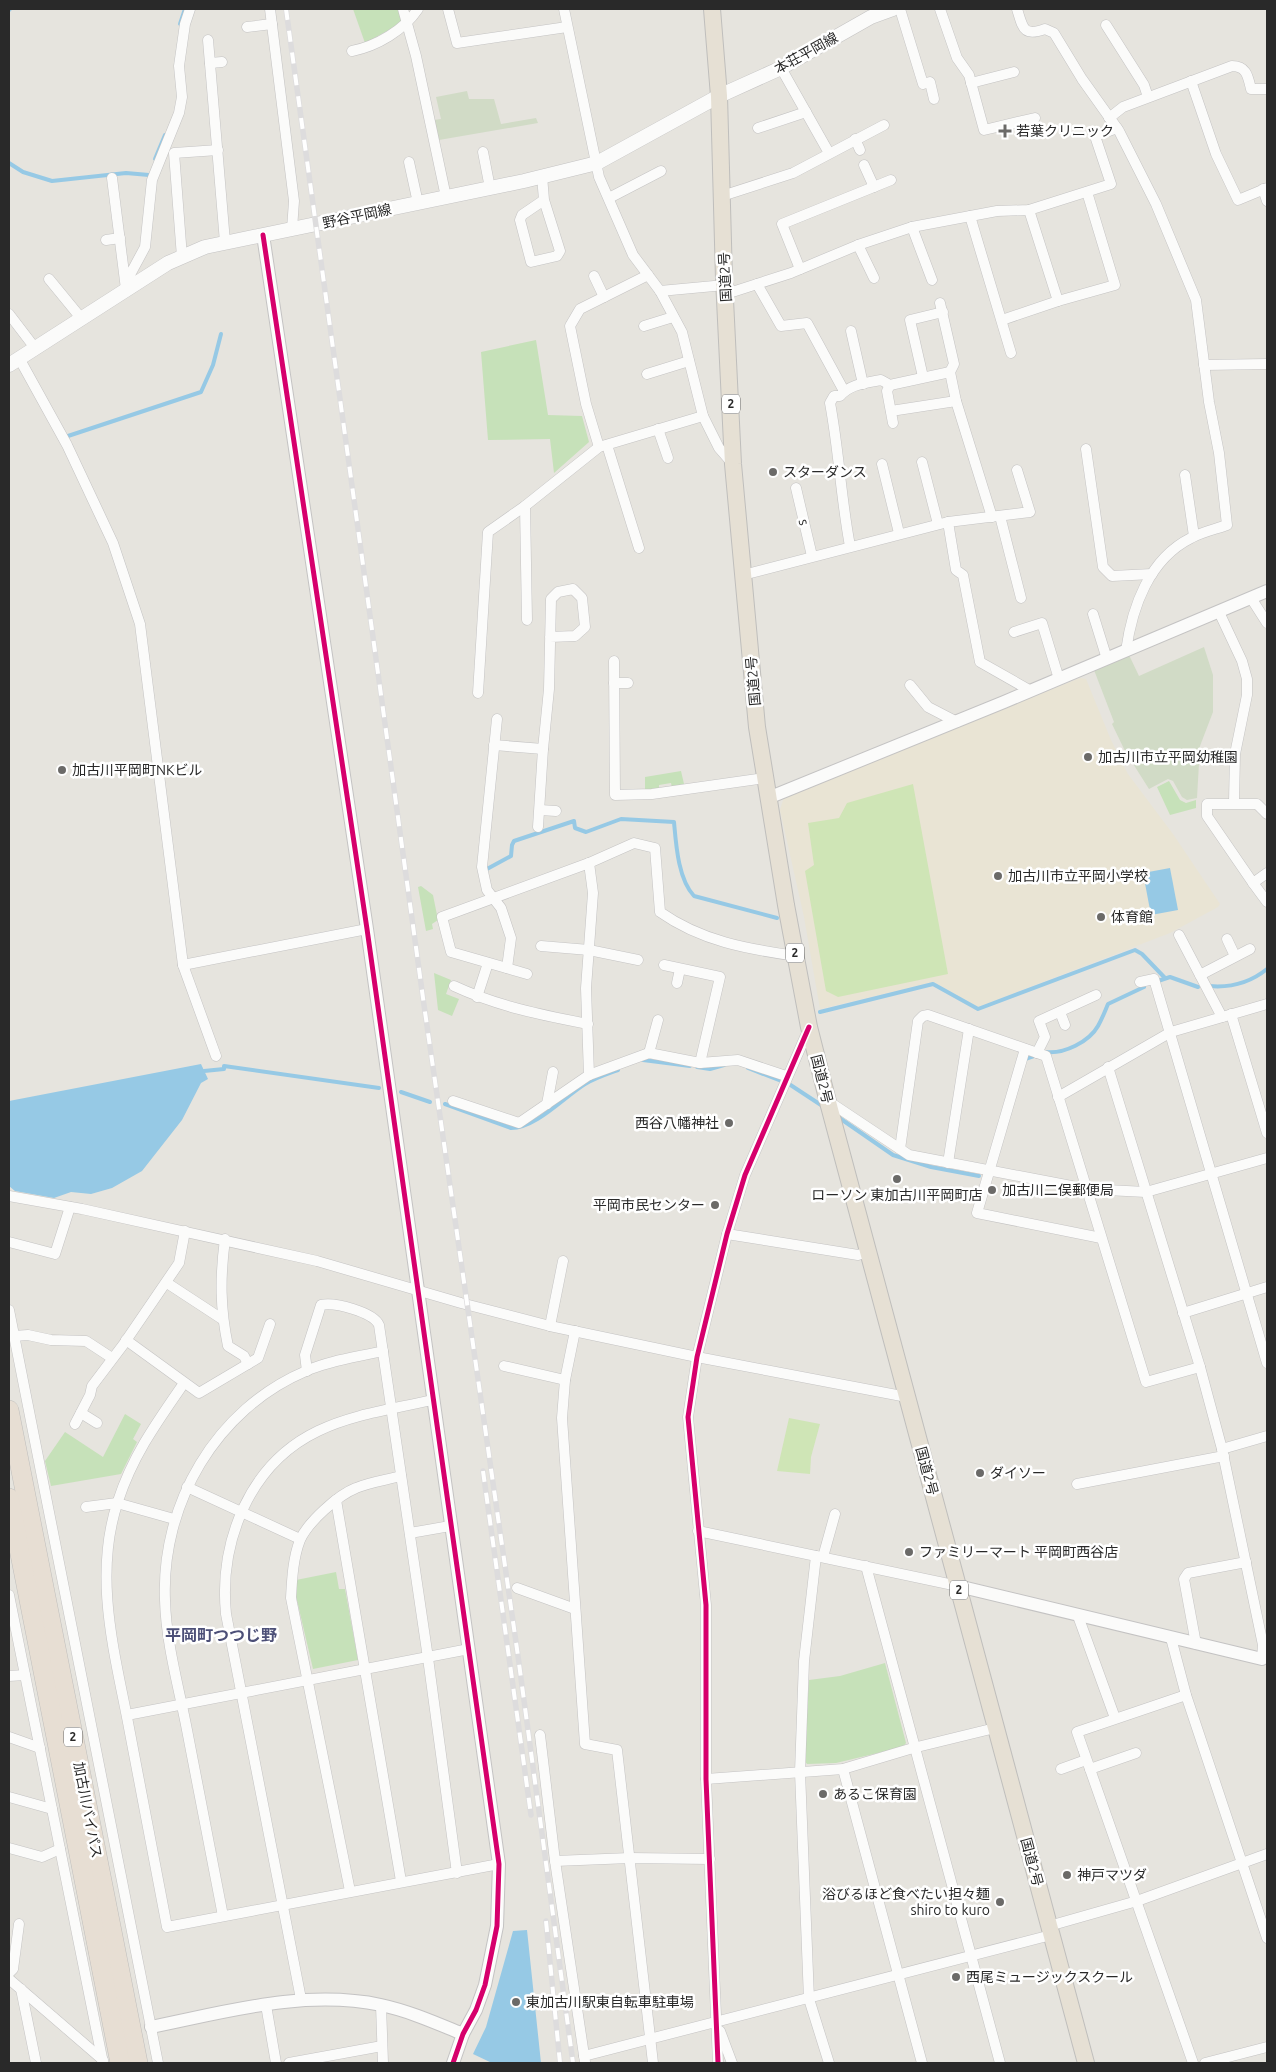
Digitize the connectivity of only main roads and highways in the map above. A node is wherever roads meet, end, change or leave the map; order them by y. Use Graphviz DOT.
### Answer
graph roads {
  1 [pos="712,9"];
  2 [pos="892,9"];
  3 [pos="720,96"];
  4 [pos="14,361"];
  5 [pos="9,1410"];
  6 [pos="9,1498"];
  7 [pos="108,2062"];
  8 [pos="138,2063"];
  9 [pos="1086,2063"];
  1 -- 3 [label="highway, 国道2号 / 2"];
  2 -- 3 [label="main road, 本荘平岡線"];
  3 -- 4 [label="main road, 野谷平岡線"];
  3 -- 9 [label="highway, 国道2号 / 2"];
  5 -- 8 [label="highway, 加古川バイパス / 2"];
  6 -- 7 [label="highway, 加古川バイパス / 2"];
}
